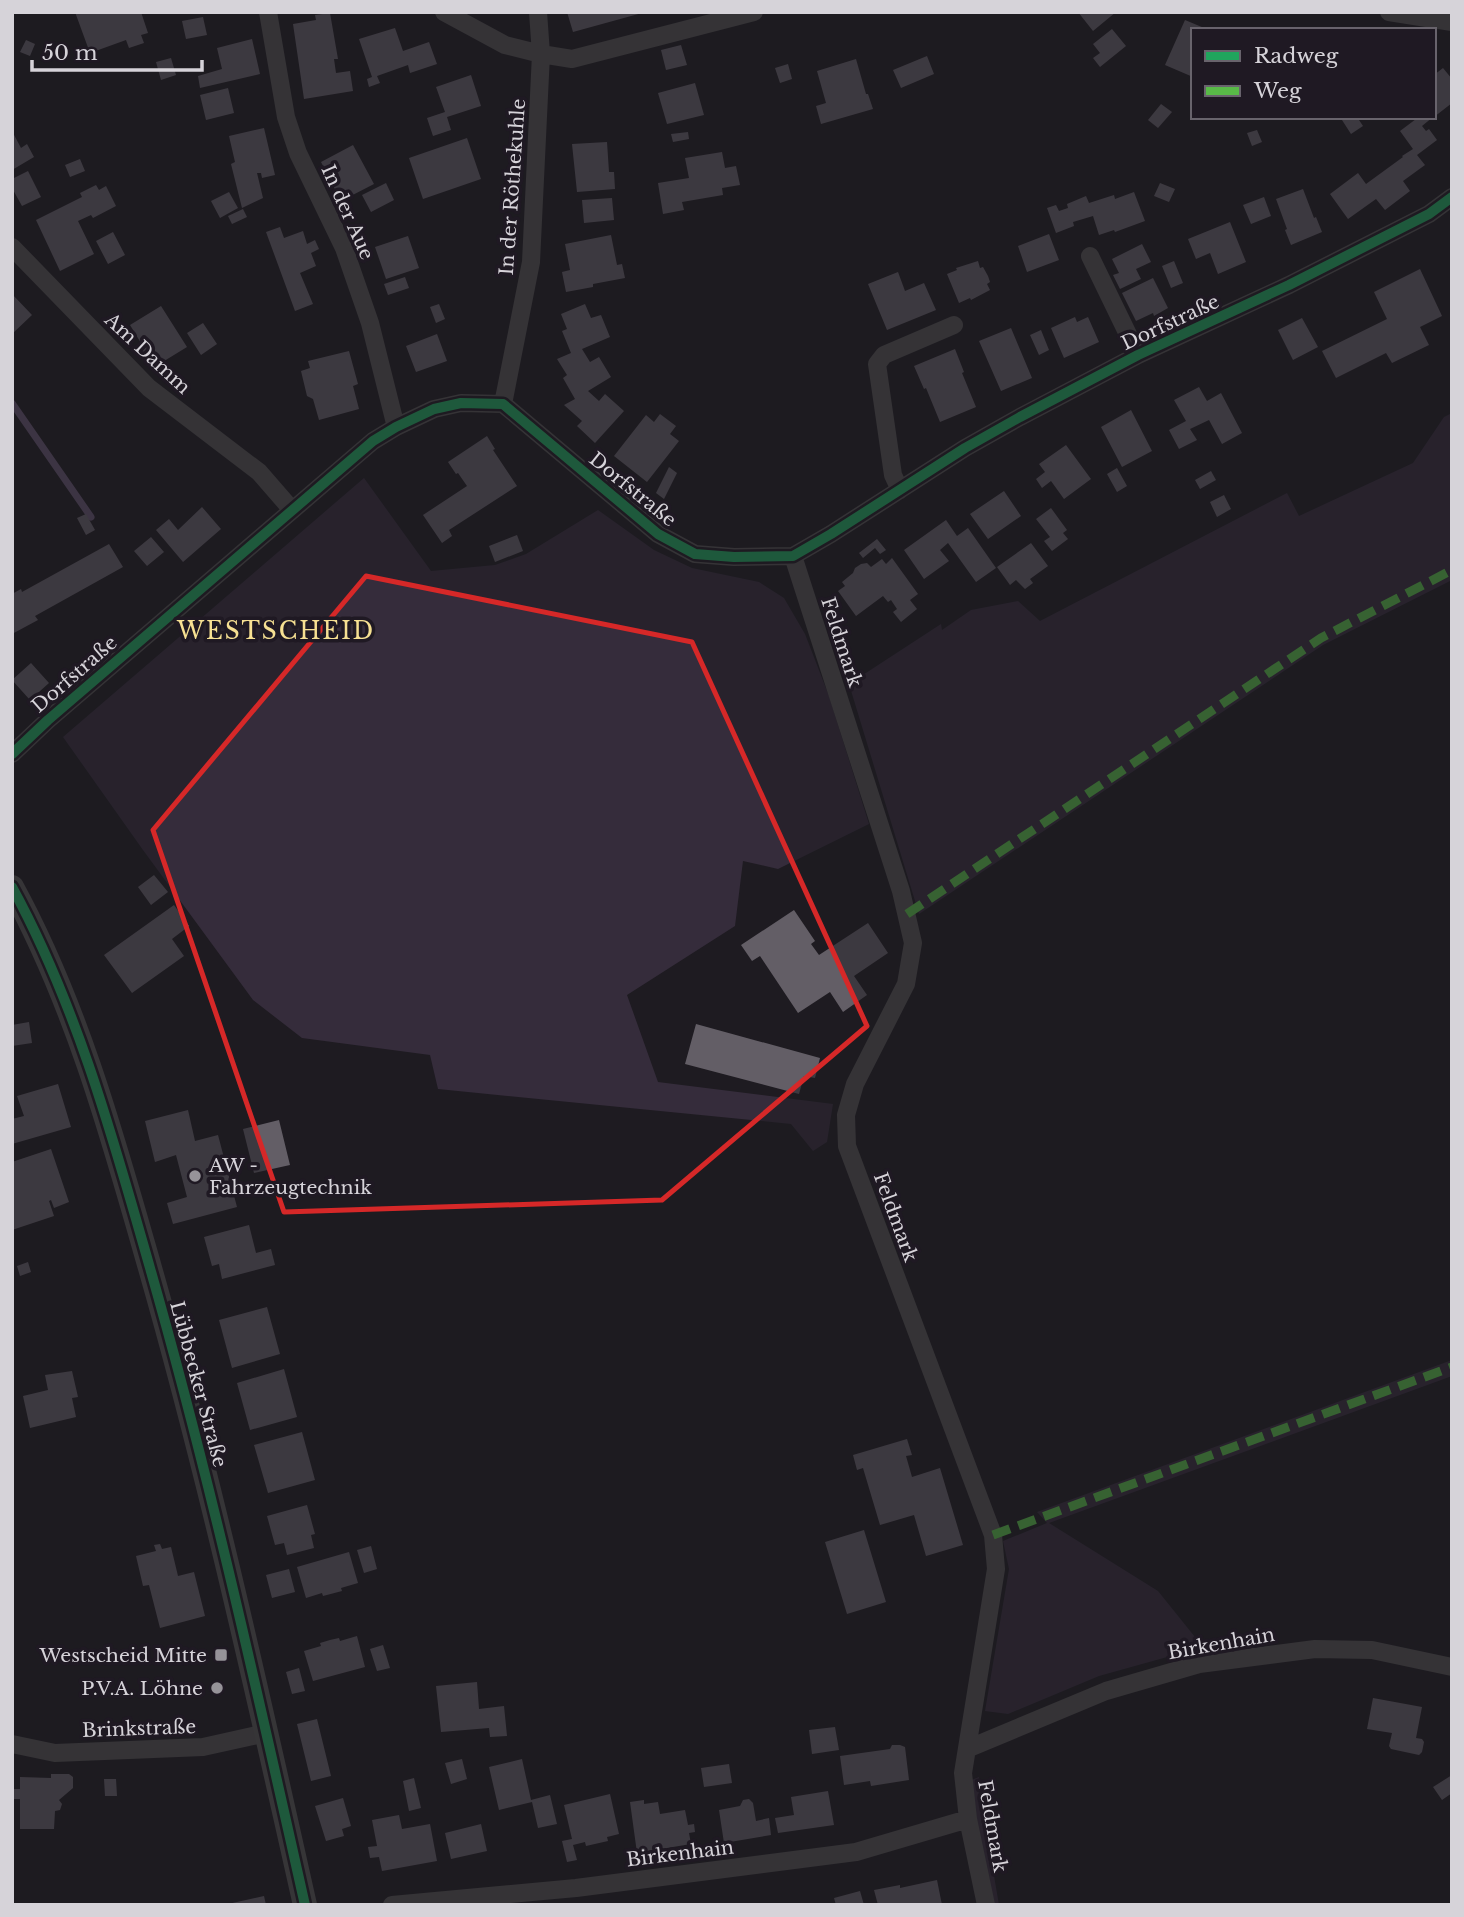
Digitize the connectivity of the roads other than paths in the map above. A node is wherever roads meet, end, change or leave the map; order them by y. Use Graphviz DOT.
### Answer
graph roads {
  1 [pos="268,12"];
  2 [pos="444,12"];
  3 [pos="538,12"];
  4 [pos="754,12"];
  5 [pos="1394,13"];
  6 [pos="1452,22"];
  7 [pos="541,54"];
  8 [pos="1452,197"];
  9 [pos="12,247"];
  10 [pos="1090,256"];
  11 [pos="954,325"];
  12 [pos="1138,355"];
  13 [pos="503,404"];
  14 [pos="396,427"];
  15 [pos="900,490"];
  16 [pos="292,510"];
  17 [pos="793,556"];
  18 [pos="12,754"];
  19 [pos="12,887"];
  20 [pos="1452,1667"];
  21 [pos="266,1734"];
  22 [pos="12,1744"];
  23 [pos="967,1749"];
  24 [pos="968,1819"];
  25 [pos="578,1896"];
  26 [pos="305,1905"];
  27 [pos="392,1905"];
  28 [pos="986,1905"];
  1 -- 14 [label="street, In der Aue"];
  2 -- 7 [label="street"];
  3 -- 7 [label="street, In der Röthekuhle"];
  4 -- 7 [label="street"];
  5 -- 6 [label="street"];
  7 -- 13 [label="street, In der Röthekuhle"];
  8 -- 12 [label="street, Dorfstraße"];
  9 -- 16 [label="street, Am Damm"];
  10 -- 12 [label="street, Dorfstraße"];
  11 -- 15 [label="street"];
  12 -- 15 [label="street, Dorfstraße"];
  13 -- 14 [label="street, Dorfstraße"];
  13 -- 17 [label="street, Dorfstraße"];
  14 -- 16 [label="street, Dorfstraße"];
  15 -- 17 [label="street, Dorfstraße"];
  16 -- 18 [label="street, Dorfstraße"];
  17 -- 23 [label="street, Feldmark"];
  19 -- 21 [label="main road, Lübbecker Straße"];
  20 -- 23 [label="street, Birkenhain"];
  21 -- 22 [label="street, Brinkstraße"];
  21 -- 26 [label="main road, Lübbecker Straße"];
  23 -- 24 [label="street, Feldmark"];
  24 -- 25 [label="street, Birkenhain"];
  24 -- 28 [label="street, Feldmark"];
  25 -- 27 [label="street, Birkenhain"];
}
